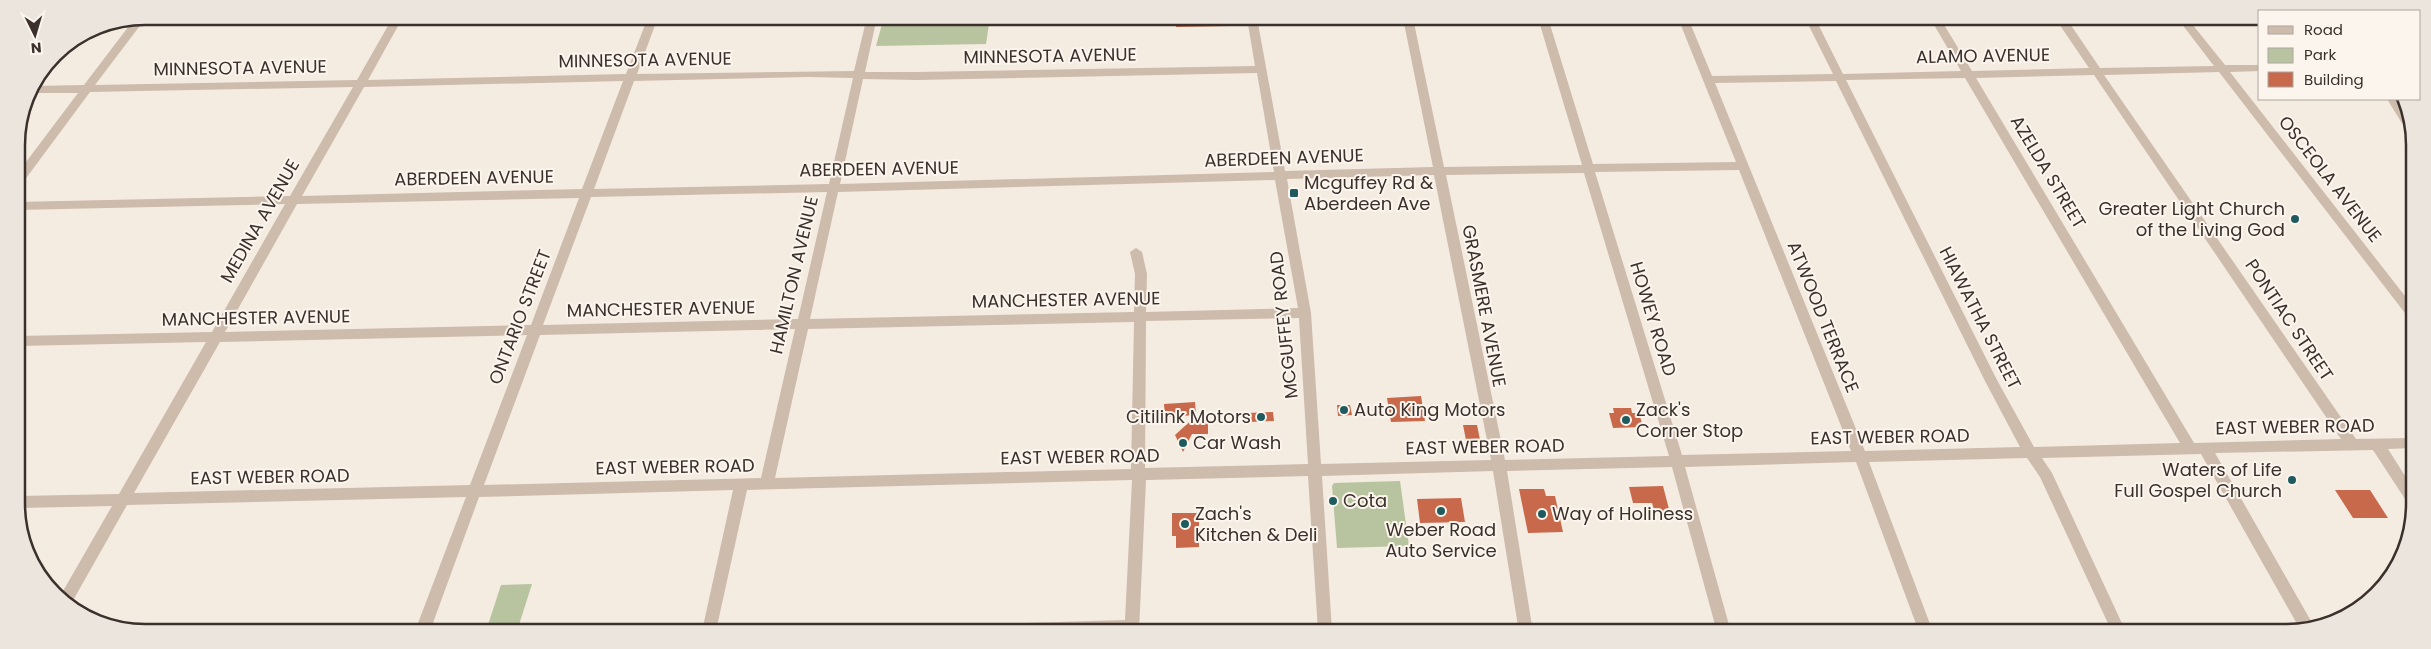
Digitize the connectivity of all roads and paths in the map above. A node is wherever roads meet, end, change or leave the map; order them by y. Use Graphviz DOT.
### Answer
graph roads {
  1 [pos="393,25"];
  2 [pos="650,25"];
  3 [pos="870,25"];
  4 [pos="1253,25"];
  5 [pos="1409,25"];
  6 [pos="1545,25"];
  7 [pos="1686,25"];
  8 [pos="1813,25"];
  9 [pos="1939,25"];
  10 [pos="2065,25"];
  11 [pos="2187,25"];
  12 [pos="135,26"];
  13 [pos="2258,68"];
  14 [pos="1261,69"];
  15 [pos="2222,69"];
  16 [pos="2096,72"];
  17 [pos="858,74"];
  18 [pos="1968,74"];
  19 [pos="1839,77"];
  20 [pos="630,78"];
  21 [pos="1708,80"];
  22 [pos="360,84"];
  23 [pos="87,89"];
  24 [pos="38,90"];
  25 [pos="2393,100"];
  26 [pos="2402,115"];
  27 [pos="1742,166"];
  28 [pos="1589,168"];
  29 [pos="25,171"];
  30 [pos="1439,171"];
  31 [pos="1280,176"];
  32 [pos="832,188"];
  33 [pos="587,193"];
  34 [pos="294,200"];
  35 [pos="25,206"];
  36 [pos="1136,252"];
  37 [pos="2406,306"];
  38 [pos="1304,313"];
  39 [pos="1140,316"];
  40 [pos="803,323"];
  41 [pos="535,330"];
  42 [pos="215,337"];
  43 [pos="25,341"];
  44 [pos="2406,443"];
  45 [pos="2352,444"];
  46 [pos="2377,444"];
  47 [pos="2190,448"];
  48 [pos="2205,448"];
  49 [pos="2030,452"];
  50 [pos="1860,457"];
  51 [pos="1678,461"];
  52 [pos="1499,465"];
  53 [pos="1316,470"];
  54 [pos="1138,474"];
  55 [pos="767,483"];
  56 [pos="741,484"];
  57 [pos="2406,489"];
  58 [pos="474,490"];
  59 [pos="124,499"];
  60 [pos="25,502"];
  61 [pos="68,596"];
  62 [pos="2304,623"];
  63 [pos="424,624"];
  64 [pos="711,624"];
  65 [pos="1132,624"];
  66 [pos="1325,624"];
  67 [pos="1525,624"];
  68 [pos="1722,624"];
  69 [pos="1923,624"];
  70 [pos="2115,624"];
  1 -- 22 [label="street, MEDINA AVENUE"];
  2 -- 20 [label="street, ONTARIO STREET"];
  3 -- 17 [label="street, HAMILTON AVENUE"];
  4 -- 14 [label="street, MCGUFFEY ROAD"];
  5 -- 30 [label="street, GRASMERE AVENUE"];
  6 -- 28 [label="street, HOWEY ROAD"];
  7 -- 21 [label="street, ATWOOD TERRACE"];
  8 -- 19 [label="street, HIAWATHA STREET"];
  9 -- 18 [label="street, AZELDA STREET"];
  10 -- 16 [label="street, PONTIAC STREET"];
  11 -- 15 [label="street, OSCEOLA AVENUE"];
  12 -- 23 [label="street"];
  13 -- 15 [label="street, ALAMO AVENUE"];
  14 -- 17 [label="street, MINNESOTA AVENUE"];
  14 -- 31 [label="street, MCGUFFEY ROAD"];
  15 -- 16 [label="street, ALAMO AVENUE"];
  15 -- 37 [label="street, OSCEOLA AVENUE"];
  16 -- 18 [label="street, ALAMO AVENUE"];
  16 -- 45 [label="street, PONTIAC STREET"];
  17 -- 20 [label="street, MINNESOTA AVENUE"];
  17 -- 32 [label="street, HAMILTON AVENUE"];
  18 -- 19 [label="street, ALAMO AVENUE"];
  18 -- 47 [label="street, AZELDA STREET"];
  19 -- 21 [label="street, ALAMO AVENUE"];
  19 -- 49 [label="street, HIAWATHA STREET"];
  20 -- 22 [label="street, MINNESOTA AVENUE"];
  20 -- 33 [label="street, ONTARIO STREET"];
  21 -- 27 [label="street, ATWOOD TERRACE"];
  22 -- 23 [label="street, MINNESOTA AVENUE"];
  22 -- 34 [label="street, MEDINA AVENUE"];
  23 -- 24 [label="street, MINNESOTA AVENUE"];
  23 -- 29 [label="street"];
  25 -- 26 [label="street"];
  27 -- 28 [label="street, ABERDEEN AVENUE"];
  27 -- 50 [label="street, ATWOOD TERRACE"];
  28 -- 30 [label="street, ABERDEEN AVENUE"];
  28 -- 51 [label="street, HOWEY ROAD"];
  30 -- 31 [label="street, ABERDEEN AVENUE"];
  30 -- 52 [label="street, GRASMERE AVENUE"];
  31 -- 32 [label="street, ABERDEEN AVENUE"];
  31 -- 38 [label="street, MCGUFFEY ROAD"];
  32 -- 33 [label="street, ABERDEEN AVENUE"];
  32 -- 40 [label="street, HAMILTON AVENUE"];
  33 -- 34 [label="street, ABERDEEN AVENUE"];
  33 -- 41 [label="street, ONTARIO STREET"];
  34 -- 35 [label="street, ABERDEEN AVENUE"];
  34 -- 42 [label="street, MEDINA AVENUE"];
  36 -- 39 [label="street"];
  38 -- 39 [label="street, MANCHESTER AVENUE"];
  38 -- 53 [label="street, MCGUFFEY ROAD"];
  39 -- 40 [label="street, MANCHESTER AVENUE"];
  39 -- 54 [label="street"];
  40 -- 41 [label="street, MANCHESTER AVENUE"];
  40 -- 55 [label="street, HAMILTON AVENUE"];
  41 -- 42 [label="street, MANCHESTER AVENUE"];
  41 -- 58 [label="street, ONTARIO STREET"];
  42 -- 43 [label="street, MANCHESTER AVENUE"];
  42 -- 59 [label="street, MEDINA AVENUE"];
  44 -- 46 [label="street, EAST WEBER ROAD"];
  45 -- 46 [label="street, EAST WEBER ROAD"];
  45 -- 48 [label="street, EAST WEBER ROAD"];
  46 -- 57 [label="street"];
  47 -- 48 [label="street, EAST WEBER ROAD"];
  47 -- 49 [label="street, EAST WEBER ROAD"];
  48 -- 62 [label="street"];
  49 -- 50 [label="street, EAST WEBER ROAD"];
  49 -- 70 [label="street, HIAWATHA STREET"];
  50 -- 51 [label="street, EAST WEBER ROAD"];
  50 -- 69 [label="street, ATWOOD TERRACE"];
  51 -- 52 [label="street, EAST WEBER ROAD"];
  51 -- 68 [label="street, HOWEY ROAD"];
  52 -- 53 [label="street, EAST WEBER ROAD"];
  52 -- 67 [label="street, GRASMERE AVENUE"];
  53 -- 54 [label="street, EAST WEBER ROAD"];
  53 -- 66 [label="street, MCGUFFEY ROAD"];
  54 -- 55 [label="street, EAST WEBER ROAD"];
  54 -- 65 [label="street"];
  55 -- 56 [label="street, EAST WEBER ROAD"];
  56 -- 58 [label="street, EAST WEBER ROAD"];
  56 -- 64 [label="street"];
  58 -- 59 [label="street, EAST WEBER ROAD"];
  58 -- 63 [label="street, ONTARIO STREET"];
  59 -- 60 [label="street, EAST WEBER ROAD"];
  59 -- 61 [label="street, MEDINA AVENUE"];
}
